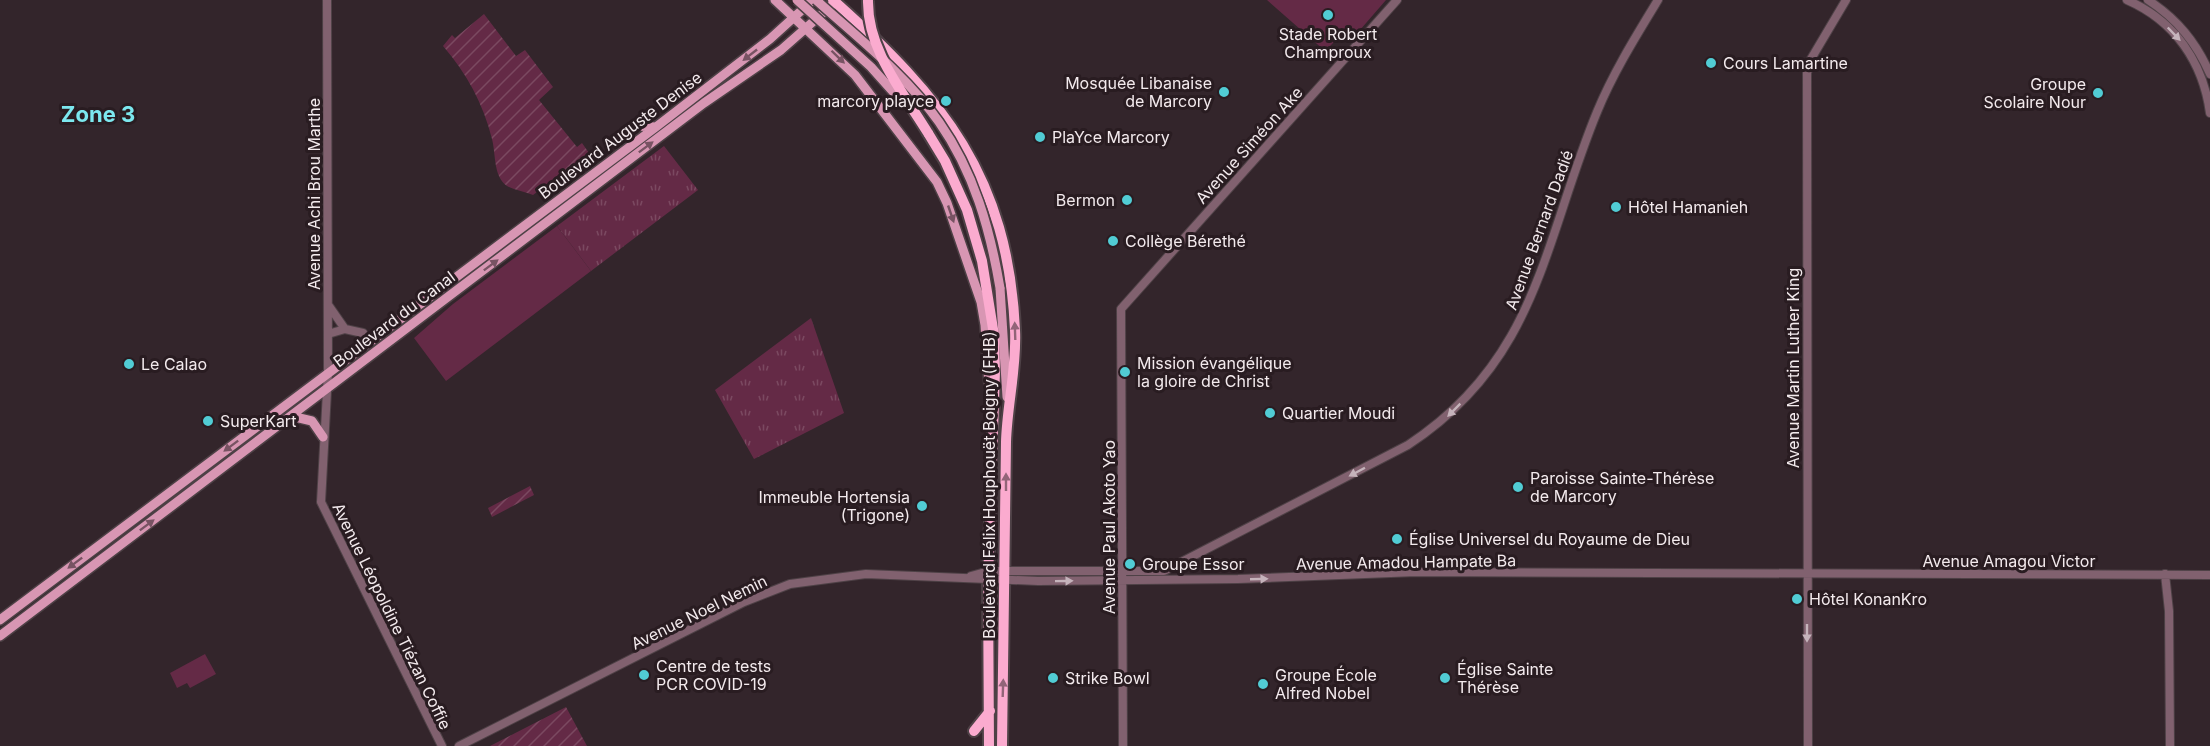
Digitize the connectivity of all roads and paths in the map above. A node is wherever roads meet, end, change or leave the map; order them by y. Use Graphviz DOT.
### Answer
graph roads {
  1 [pos="327,0"];
  2 [pos="775,0"];
  3 [pos="797,0"];
  4 [pos="815,0"];
  5 [pos="868,0"];
  6 [pos="1397,0"];
  7 [pos="1658,0"];
  8 [pos="1846,0"];
  9 [pos="2127,0"];
  10 [pos="2148,0"];
  11 [pos="835,1"];
  12 [pos="794,18"];
  13 [pos="807,29"];
  14 [pos="2210,74"];
  15 [pos="2210,113"];
  16 [pos="636,126"];
  17 [pos="656,127"];
  18 [pos="928,133"];
  19 [pos="441,289"];
  20 [pos="327,302"];
  21 [pos="1121,309"];
  22 [pos="345,329"];
  23 [pos="363,333"];
  24 [pos="328,334"];
  25 [pos="328,373"];
  26 [pos="327,389"];
  27 [pos="1007,405"];
  28 [pos="291,416"];
  29 [pos="992,433"];
  30 [pos="323,437"];
  31 [pos="1153,571"];
  32 [pos="1807,574"];
  33 [pos="2165,574"];
  34 [pos="2210,574"];
  35 [pos="989,576"];
  36 [pos="1006,576"];
  37 [pos="1124,576"];
  38 [pos="0,620"];
  39 [pos="0,636"];
  40 [pos="990,711"];
  41 [pos="975,731"];
  42 [pos="442,746"];
  43 [pos="459,746"];
  44 [pos="989,746"];
  45 [pos="1002,746"];
  46 [pos="1123,746"];
  47 [pos="1808,746"];
  48 [pos="2170,746"];
  1 -- 20 [label="street, Avenue Achi Brou Marthe"];
  2 -- 12 [label="main road, Boulevard Félix Houphouët Boigny (FHB)"];
  3 -- 18 [label="main road, bridge"];
  4 -- 12 [label="main road, Boulevard Auguste Denise"];
  4 -- 27 [label="main road, Boulevard Félix Houphouët Boigny (FHB), bridge"];
  5 -- 18 [label="highway, bridge"];
  6 -- 21 [label="street, Avenue Siméon Ake"];
  7 -- 31 [label="street, Avenue Bernard Dadié, one-way"];
  8 -- 32 [label="street, Avenue Martin Luther King"];
  9 -- 15 [label="street, one-way"];
  10 -- 14 [label="street"];
  11 -- 13 [label="main road, Boulevard du Canal"];
  27 -- 11 [label="highway, one-way"];
  12 -- 13 [label="main road, Boulevard Félix Houphouët Boigny (FHB)"];
  12 -- 17 [label="main road, Boulevard Auguste Denise, one-way"];
  26 -- 13 [label="main road, Boulevard du Canal, one-way"];
  13 -- 29 [label="main road, Boulevard Félix Houphouët Boigny (FHB), one-way"];
  16 -- 17 [label="main road"];
  17 -- 19 [label="main road, Boulevard Auguste Denise"];
  18 -- 29 [label="highway, Boulevard Félix Houphouët Boigny (FHB)"];
  19 -- 25 [label="main road, Boulevard du Canal"];
  20 -- 22 [label="street"];
  20 -- 24 [label="street, Avenue Achi Brou Marthe"];
  21 -- 37 [label="street, Avenue Paul Akoto Yao"];
  22 -- 23 [label="street"];
  22 -- 24 [label="street"];
  24 -- 25 [label="street, Avenue Achi Brou Marthe"];
  25 -- 26 [label="street, Avenue Achi Brou Marthe"];
  25 -- 38 [label="main road, Boulevard du Canal, one-way"];
  26 -- 28 [label="main road, Boulevard du Canal"];
  26 -- 30 [label="street, Avenue Léopoldine Tiézan Coffie"];
  36 -- 27 [label="highway, Boulevard Félix Houphouët Boigny (FHB), one-way"];
  28 -- 30 [label="main road"];
  39 -- 28 [label="main road, Boulevard du Canal, one-way"];
  29 -- 35 [label="highway, Boulevard Félix Houphouët Boigny (FHB)"];
  30 -- 42 [label="street, Avenue Léopoldine Tiézan Coffie"];
  31 -- 37 [label="street, Avenue Amadou Hampate Ba"];
  32 -- 33 [label="street, Avenue Amagou Victor"];
  37 -- 32 [label="street, Avenue Amadou Hampate Ba, one-way"];
  32 -- 47 [label="street, Avenue Martin Luther King, one-way"];
  33 -- 34 [label="street, Avenue Amagou Victor"];
  33 -- 48 [label="street"];
  35 -- 36 [label="street, Avenue Noel Nemin"];
  35 -- 40 [label="highway, Boulevard Félix Houphouët Boigny (FHB)"];
  35 -- 43 [label="street, Avenue Noel Nemin"];
  36 -- 37 [label="street, Avenue Amadou Hampate Ba"];
  45 -- 36 [label="highway, Boulevard Félix Houphouët Boigny (FHB), one-way"];
  37 -- 46 [label="street, Avenue Paul Akoto Yao"];
  40 -- 41 [label="highway"];
  40 -- 44 [label="highway, Boulevard Félix Houphouët Boigny (FHB)"];
}
